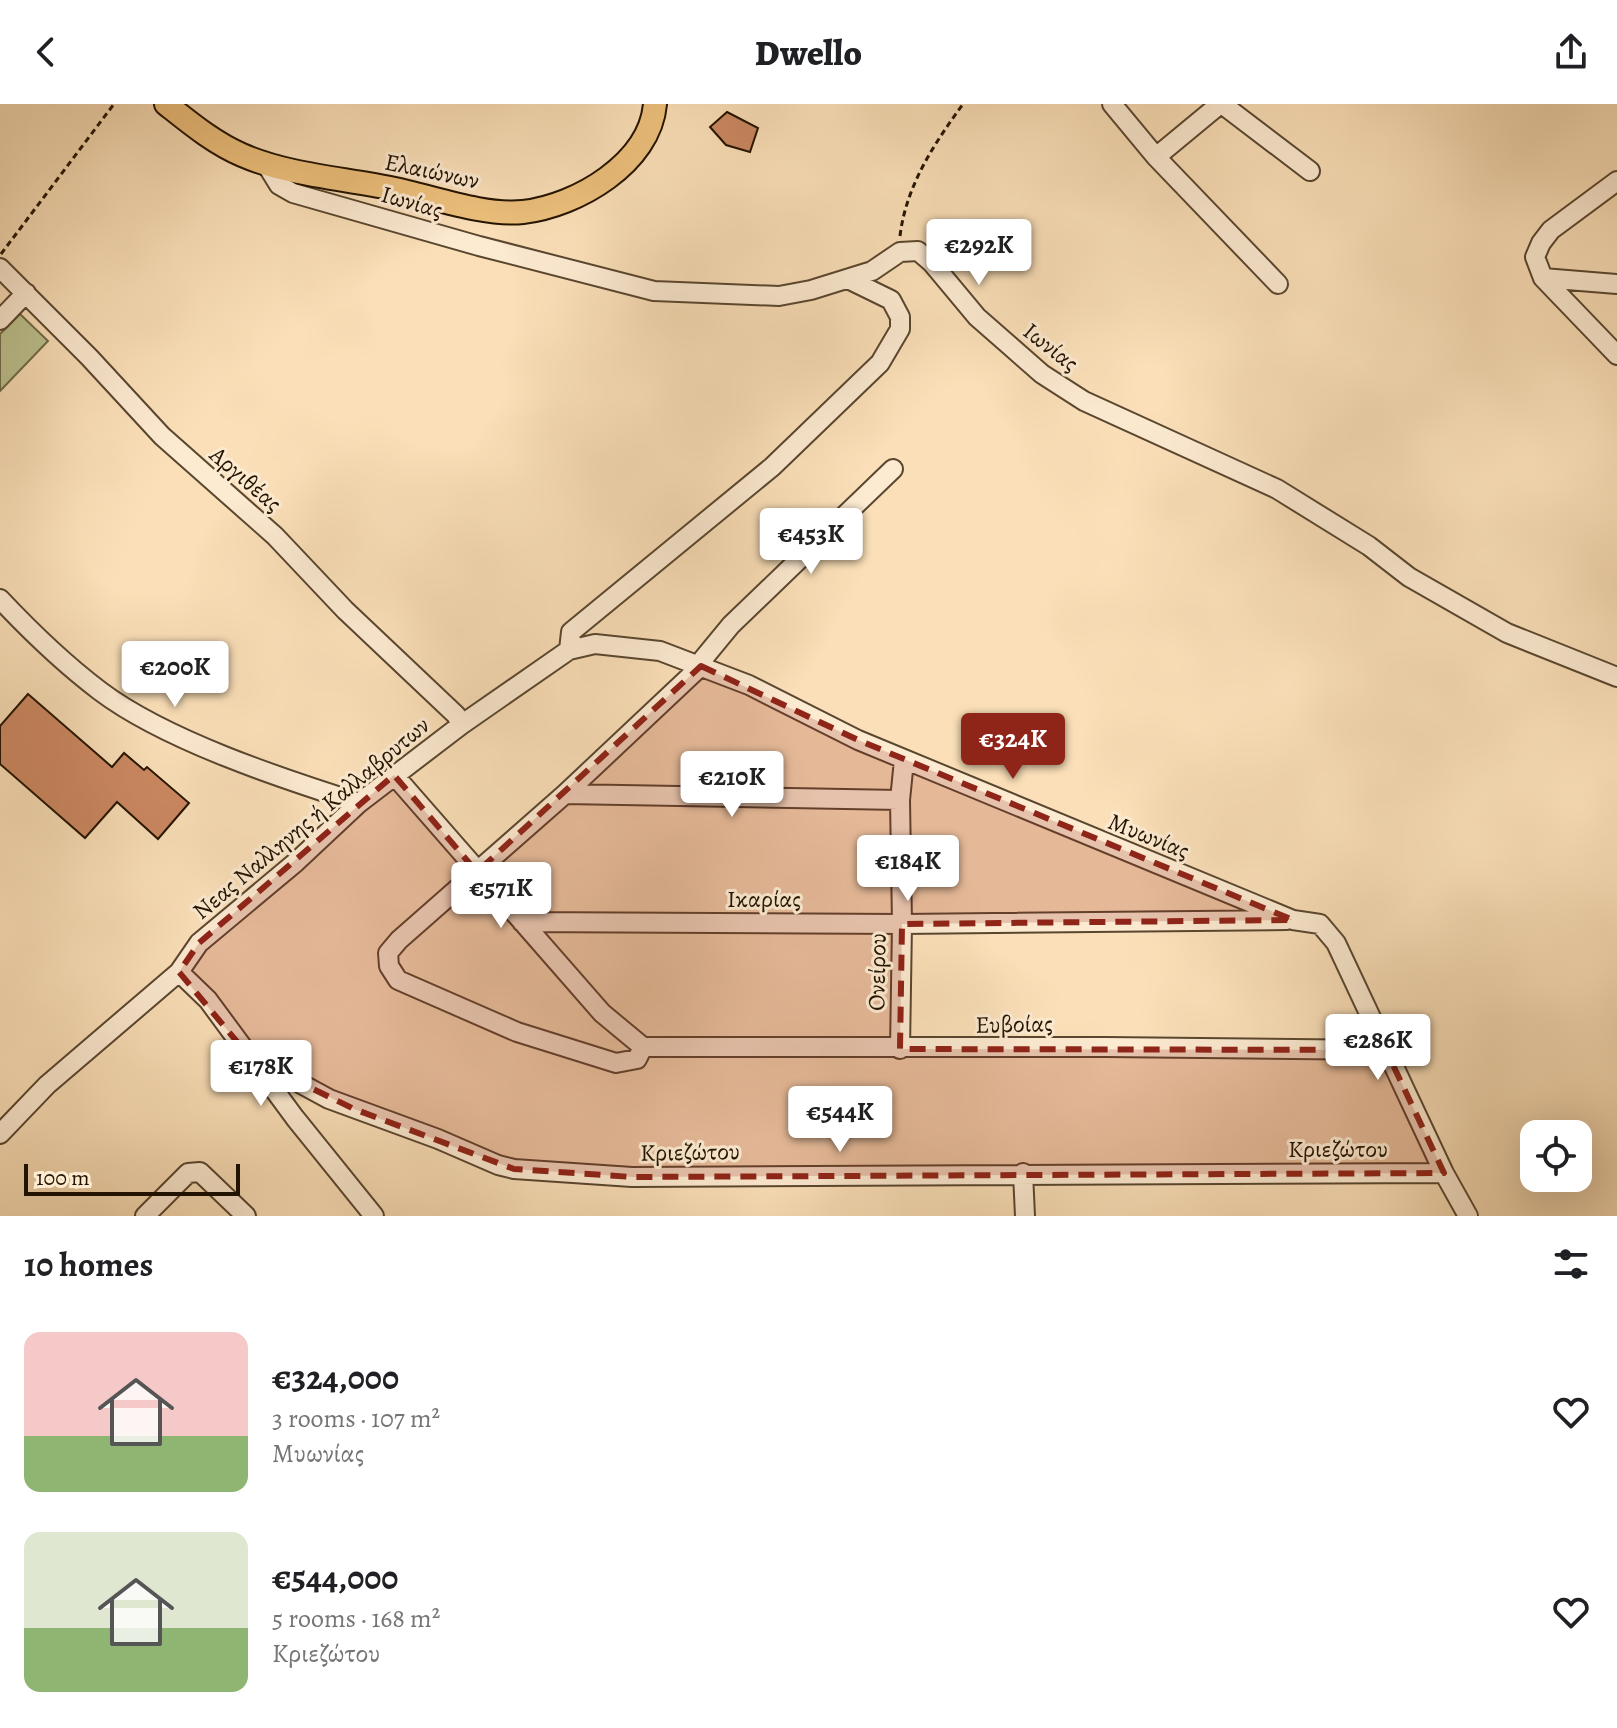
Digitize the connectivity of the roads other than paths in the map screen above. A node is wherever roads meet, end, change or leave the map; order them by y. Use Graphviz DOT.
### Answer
graph roads {
  1 [pos="166,104"];
  2 [pos="655,104"];
  3 [pos="1112,104"];
  4 [pos="1221,104"];
  5 [pos="1156,157"];
  6 [pos="266,164"];
  7 [pos="1310,171"];
  8 [pos="1617,181"];
  9 [pos="0,268"];
  10 [pos="1543,278"];
  11 [pos="848,279"];
  12 [pos="1278,284"];
  13 [pos="1617,284"];
  14 [pos="26,293"];
  15 [pos="0,320"];
  16 [pos="1617,355"];
  17 [pos="893,469"];
  18 [pos="0,599"];
  19 [pos="569,650"];
  20 [pos="701,666"];
  21 [pos="1617,677"];
  22 [pos="461,725"];
  23 [pos="904,760"];
  24 [pos="394,775"];
  25 [pos="565,794"];
  26 [pos="900,800"];
  27 [pos="359,803"];
  28 [pos="477,872"];
  29 [pos="1293,920"];
  30 [pos="522,922"];
  31 [pos="902,924"];
  32 [pos="179,972"];
  33 [pos="643,1047"];
  34 [pos="900,1049"];
  35 [pos="1386,1050"];
  36 [pos="248,1055"];
  37 [pos="0,1134"];
  38 [pos="1023,1173"];
  39 [pos="1444,1173"];
  40 [pos="145,1216"];
  41 [pos="246,1216"];
  42 [pos="374,1216"];
  43 [pos="1025,1216"];
  44 [pos="1468,1216"];
  1 -- 6 [label="main road, Ελαιώνων"];
  2 -- 6 [label="main road, Ελαιώνων"];
  3 -- 5 [label="street"];
  4 -- 5 [label="street"];
  4 -- 7 [label="street"];
  5 -- 12 [label="street"];
  6 -- 11 [label="street, Ιωνίας"];
  8 -- 10 [label="street"];
  9 -- 14 [label="street, Αργιθέας"];
  10 -- 13 [label="street"];
  10 -- 16 [label="street"];
  11 -- 19 [label="street"];
  11 -- 21 [label="street, Ιωνίας"];
  14 -- 15 [label="street"];
  14 -- 22 [label="street, Αργιθέας"];
  17 -- 20 [label="street"];
  18 -- 27 [label="street"];
  19 -- 20 [label="street, Νεας Nαλληνης ή Καλλαβρυτων"];
  19 -- 22 [label="street, Νεας Nαλληνης ή Καλλαβρυτων"];
  20 -- 23 [label="street, Μυωνίας"];
  20 -- 25 [label="street"];
  22 -- 24 [label="street, Νεας Nαλληνης ή Καλλαβρυτων"];
  23 -- 26 [label="street, Ονείρου"];
  23 -- 29 [label="street, Μυωνίας"];
  24 -- 27 [label="street, Νεας Nαλληνης ή Καλλαβρυτων"];
  24 -- 28 [label="street"];
  25 -- 26 [label="street"];
  25 -- 28 [label="street"];
  26 -- 31 [label="street, Ονείρου"];
  27 -- 32 [label="street, Νεας Nαλληνης ή Καλλαβρυτων"];
  28 -- 30 [label="street"];
  28 -- 33 [label="street"];
  29 -- 31 [label="street, Ικαρίας"];
  29 -- 35 [label="street, Μυωνίας"];
  30 -- 31 [label="street, Ικαρίας"];
  30 -- 33 [label="street"];
  31 -- 34 [label="street, Ονείρου"];
  32 -- 36 [label="street"];
  32 -- 37 [label="street, Νεας Nαλληνης ή Καλλαβρυτων"];
  33 -- 34 [label="street, Ευβοίας"];
  34 -- 35 [label="street, Ευβοίας"];
  35 -- 39 [label="street"];
  36 -- 38 [label="street, Κριεζώτου"];
  36 -- 42 [label="street"];
  38 -- 39 [label="street, Κριεζώτου"];
  38 -- 43 [label="street"];
  39 -- 44 [label="street"];
  40 -- 41 [label="street"];
}
